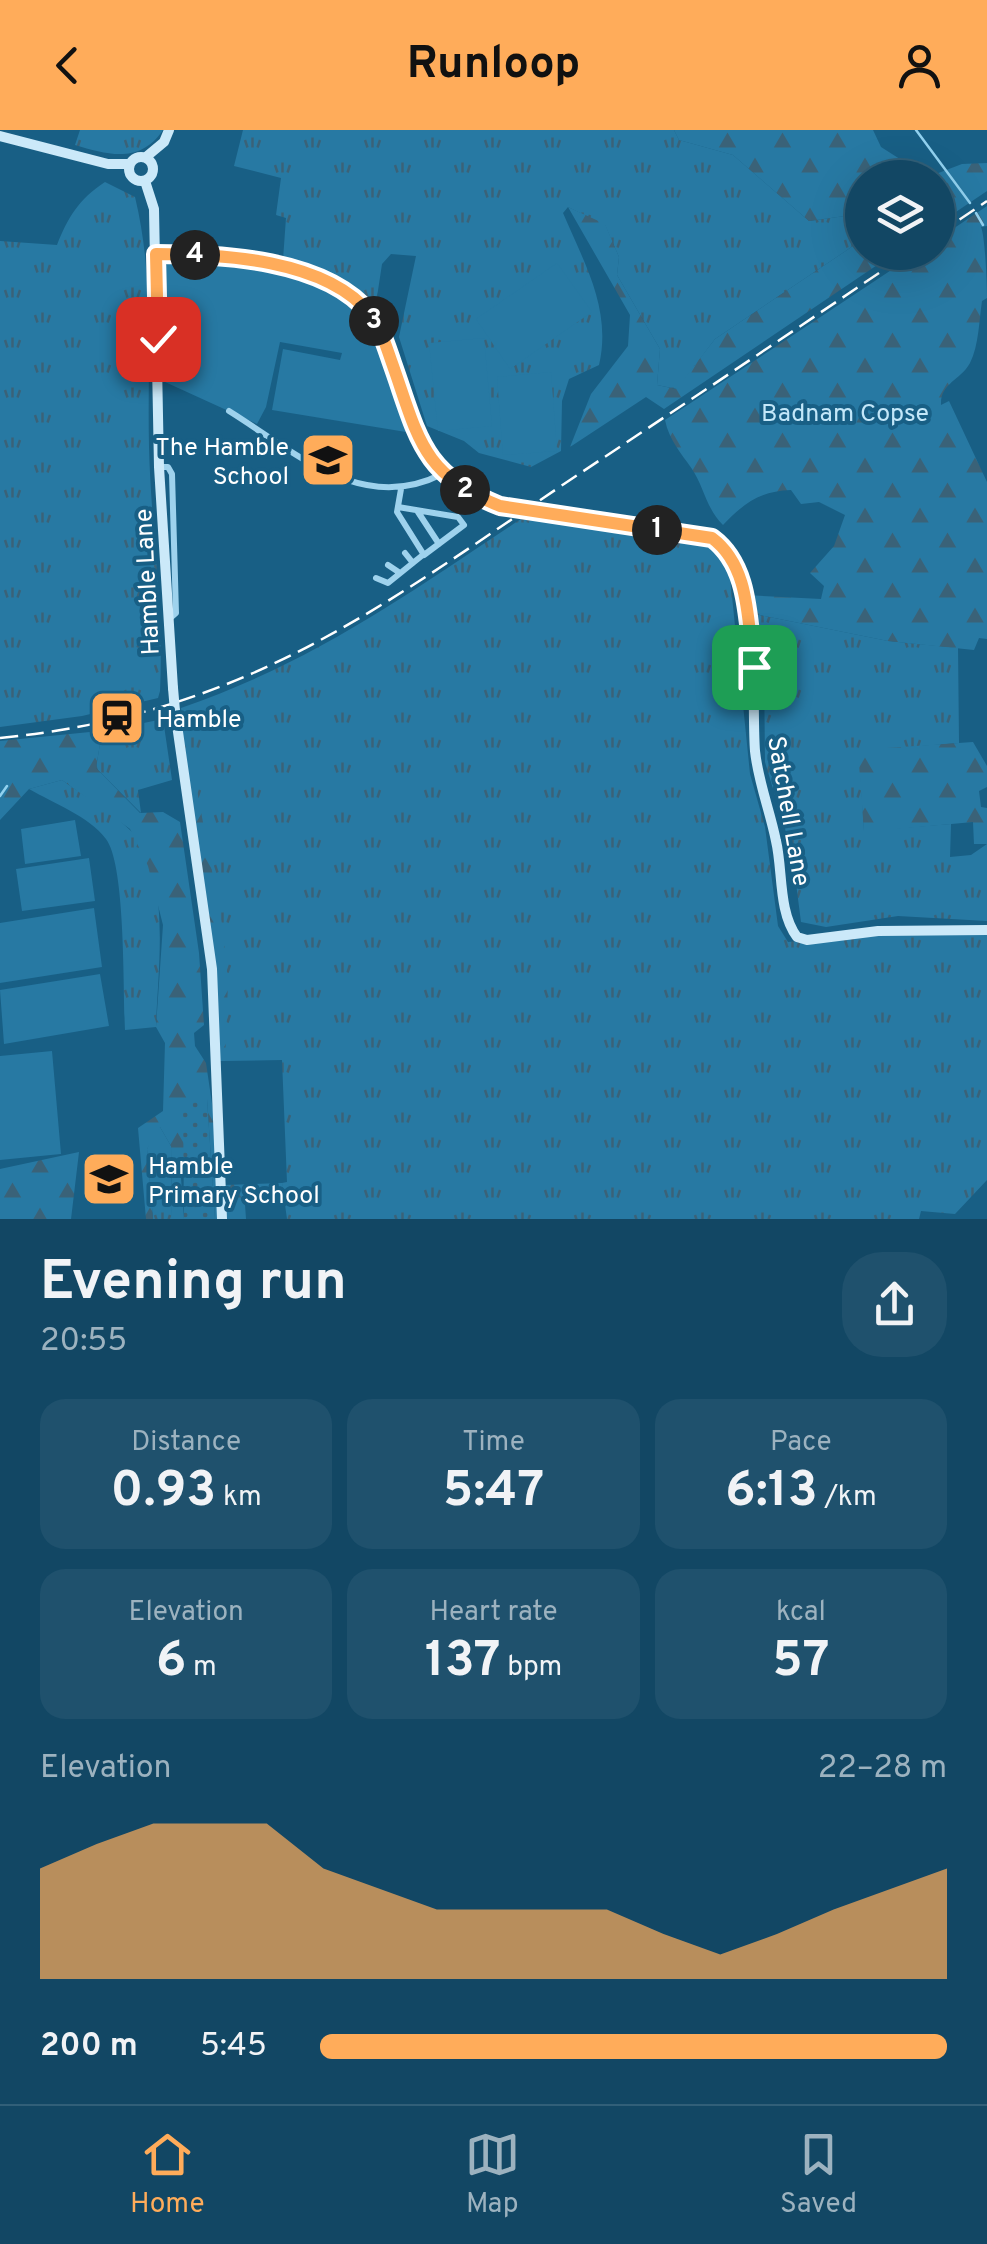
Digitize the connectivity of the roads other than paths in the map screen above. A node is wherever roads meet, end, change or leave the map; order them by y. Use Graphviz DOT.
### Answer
graph roads {
  1 [pos="169,130"];
  2 [pos="0,136"];
  3 [pos="164,142"];
  4 [pos="146,157"];
  5 [pos="108,164"];
  6 [pos="130,164"];
  7 [pos="154,169"];
  8 [pos="132,177"];
  9 [pos="144,181"];
  10 [pos="156,254"];
  11 [pos="229,411"];
  12 [pos="442,474"];
  13 [pos="402,489"];
  14 [pos="398,507"];
  15 [pos="418,510"];
  16 [pos="440,514"];
  17 [pos="452,534"];
  18 [pos="438,544"];
  19 [pos="405,553"];
  20 [pos="424,554"];
  21 [pos="412,563"];
  22 [pos="388,565"];
  23 [pos="400,573"];
  24 [pos="376,578"];
  25 [pos="987,930"];
  26 [pos="222,1219"];
  1 -- 3 [label="street"];
  2 -- 5 [label="street"];
  3 -- 4 [label="street"];
  3 -- 7 [label="street"];
  4 -- 6 [label="street"];
  4 -- 7 [label="street"];
  5 -- 6 [label="street"];
  5 -- 8 [label="street"];
  6 -- 8 [label="street"];
  7 -- 9 [label="street"];
  8 -- 9 [label="street"];
  9 -- 10 [label="street, Hamble Lane"];
  10 -- 12 [label="street, Satchell Lane"];
  10 -- 26 [label="street, Hamble Lane, bridge"];
  11 -- 13 [label="street"];
  12 -- 13 [label="street"];
  12 -- 25 [label="street, Satchell Lane, bridge"];
  13 -- 14 [label="street"];
  14 -- 15 [label="street"];
  14 -- 20 [label="street"];
  15 -- 16 [label="street"];
  15 -- 18 [label="street"];
  16 -- 17 [label="street"];
  16 -- 17 [label="street"];
  17 -- 18 [label="street"];
  18 -- 20 [label="street"];
  19 -- 21 [label="street"];
  20 -- 21 [label="street"];
  21 -- 23 [label="street"];
  22 -- 23 [label="street"];
  23 -- 24 [label="street"];
}
